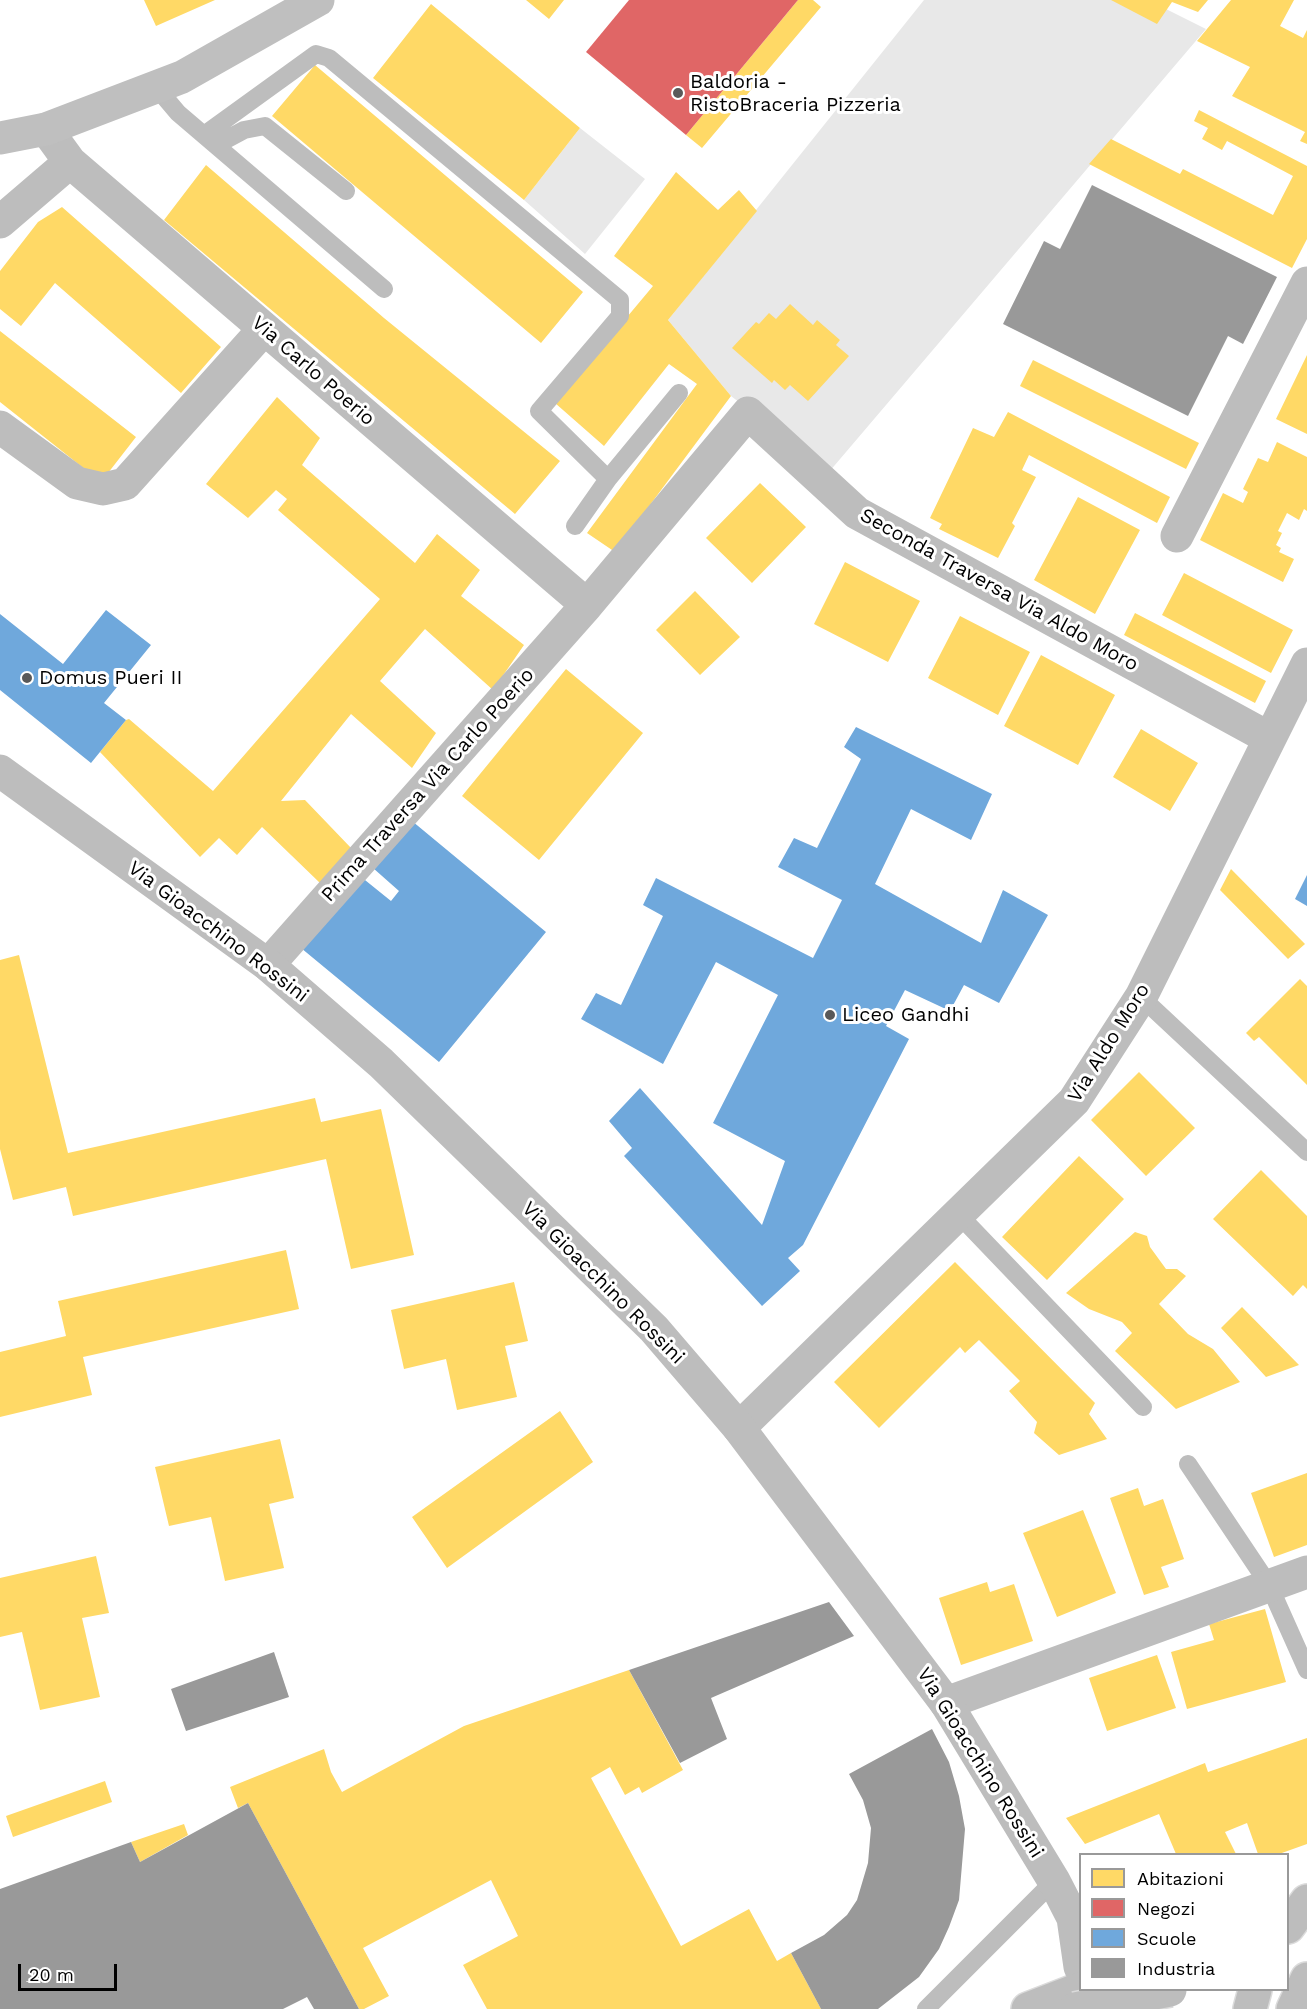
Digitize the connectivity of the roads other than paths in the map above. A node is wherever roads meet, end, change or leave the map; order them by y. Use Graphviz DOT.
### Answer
graph roads {
  1 [pos="318,0"];
  2 [pos="156,87"];
  3 [pos="46,129"];
  4 [pos="0,138"];
  5 [pos="210,140"];
  6 [pos="70,162"];
  7 [pos="345,191"];
  8 [pos="0,222"];
  9 [pos="1307,283"];
  10 [pos="384,289"];
  11 [pos="264,329"];
  12 [pos="679,393"];
  13 [pos="0,427"];
  14 [pos="608,479"];
  15 [pos="575,526"];
  16 [pos="1177,536"];
  17 [pos="587,605"];
  18 [pos="1307,664"];
  19 [pos="1269,738"];
  20 [pos="0,771"];
  21 [pos="268,965"];
  22 [pos="1141,997"];
  23 [pos="1307,1152"];
  24 [pos="958,1215"];
  25 [pos="1143,1407"];
  26 [pos="739,1428"];
  27 [pos="1188,1464"];
  28 [pos="1307,1572"];
  29 [pos="1269,1585"];
  30 [pos="1307,1670"];
  31 [pos="946,1703"];
  32 [pos="1054,1881"];
  33 [pos="1307,1901"];
  34 [pos="1077,1923"];
  35 [pos="1289,1924"];
  36 [pos="1307,1940"];
  37 [pos="1289,1943"];
  38 [pos="1079,1952"];
  39 [pos="1289,1977"];
  40 [pos="1307,1978"];
  41 [pos="1079,1989"];
  42 [pos="1089,1991"];
  43 [pos="1123,1991"];
  44 [pos="1160,1991"];
  45 [pos="1254,1991"];
  46 [pos="926,2009"];
  47 [pos="1028,2009"];
  48 [pos="1075,2009"];
  49 [pos="1094,2009"];
  50 [pos="1131,2009"];
  51 [pos="1250,2009"];
  52 [pos="1293,2009"];
  1 -- 2 [label="main road"];
  2 -- 3 [label="main road"];
  2 -- 5 [label="lane"];
  3 -- 4 [label="main road"];
  3 -- 6 [label="main road, Via Carlo Poerio"];
  5 -- 7 [label="lane"];
  5 -- 10 [label="lane"];
  5 -- 14 [label="lane"];
  6 -- 8 [label="main road"];
  6 -- 11 [label="main road, Via Carlo Poerio"];
  9 -- 16 [label="main road"];
  11 -- 13 [label="main road"];
  11 -- 17 [label="main road, Via Carlo Poerio"];
  12 -- 14 [label="lane"];
  14 -- 15 [label="lane"];
  17 -- 19 [label="main road, Seconda Traversa Via Aldo Moro"];
  17 -- 21 [label="main road, Prima Traversa Via Carlo Poerio"];
  18 -- 19 [label="main road, Via Aldo Moro"];
  19 -- 22 [label="main road, Via Aldo Moro"];
  20 -- 21 [label="main road, Via Gioacchino Rossini"];
  21 -- 26 [label="main road, Via Gioacchino Rossini"];
  22 -- 23 [label="lane"];
  22 -- 24 [label="main road, Via Aldo Moro"];
  24 -- 25 [label="lane"];
  24 -- 26 [label="main road, Via Aldo Moro"];
  26 -- 31 [label="main road, Via Gioacchino Rossini"];
  27 -- 29 [label="lane"];
  28 -- 29 [label="main road"];
  29 -- 30 [label="lane"];
  29 -- 31 [label="main road"];
  31 -- 32 [label="main road, Via Gioacchino Rossini"];
  32 -- 34 [label="main road, Via Gioacchino Rossini"];
  32 -- 46 [label="lane"];
  33 -- 35 [label="main road"];
  34 -- 38 [label="main road, Via Gioacchino Rossini"];
  36 -- 37 [label="main road"];
  39 -- 40 [label="main road"];
  40 -- 52 [label="main road"];
  41 -- 47 [label="main road"];
  42 -- 49 [label="main road"];
  43 -- 50 [label="main road"];
  44 -- 48 [label="main road, bridge"];
  45 -- 51 [label="main road"];
}
